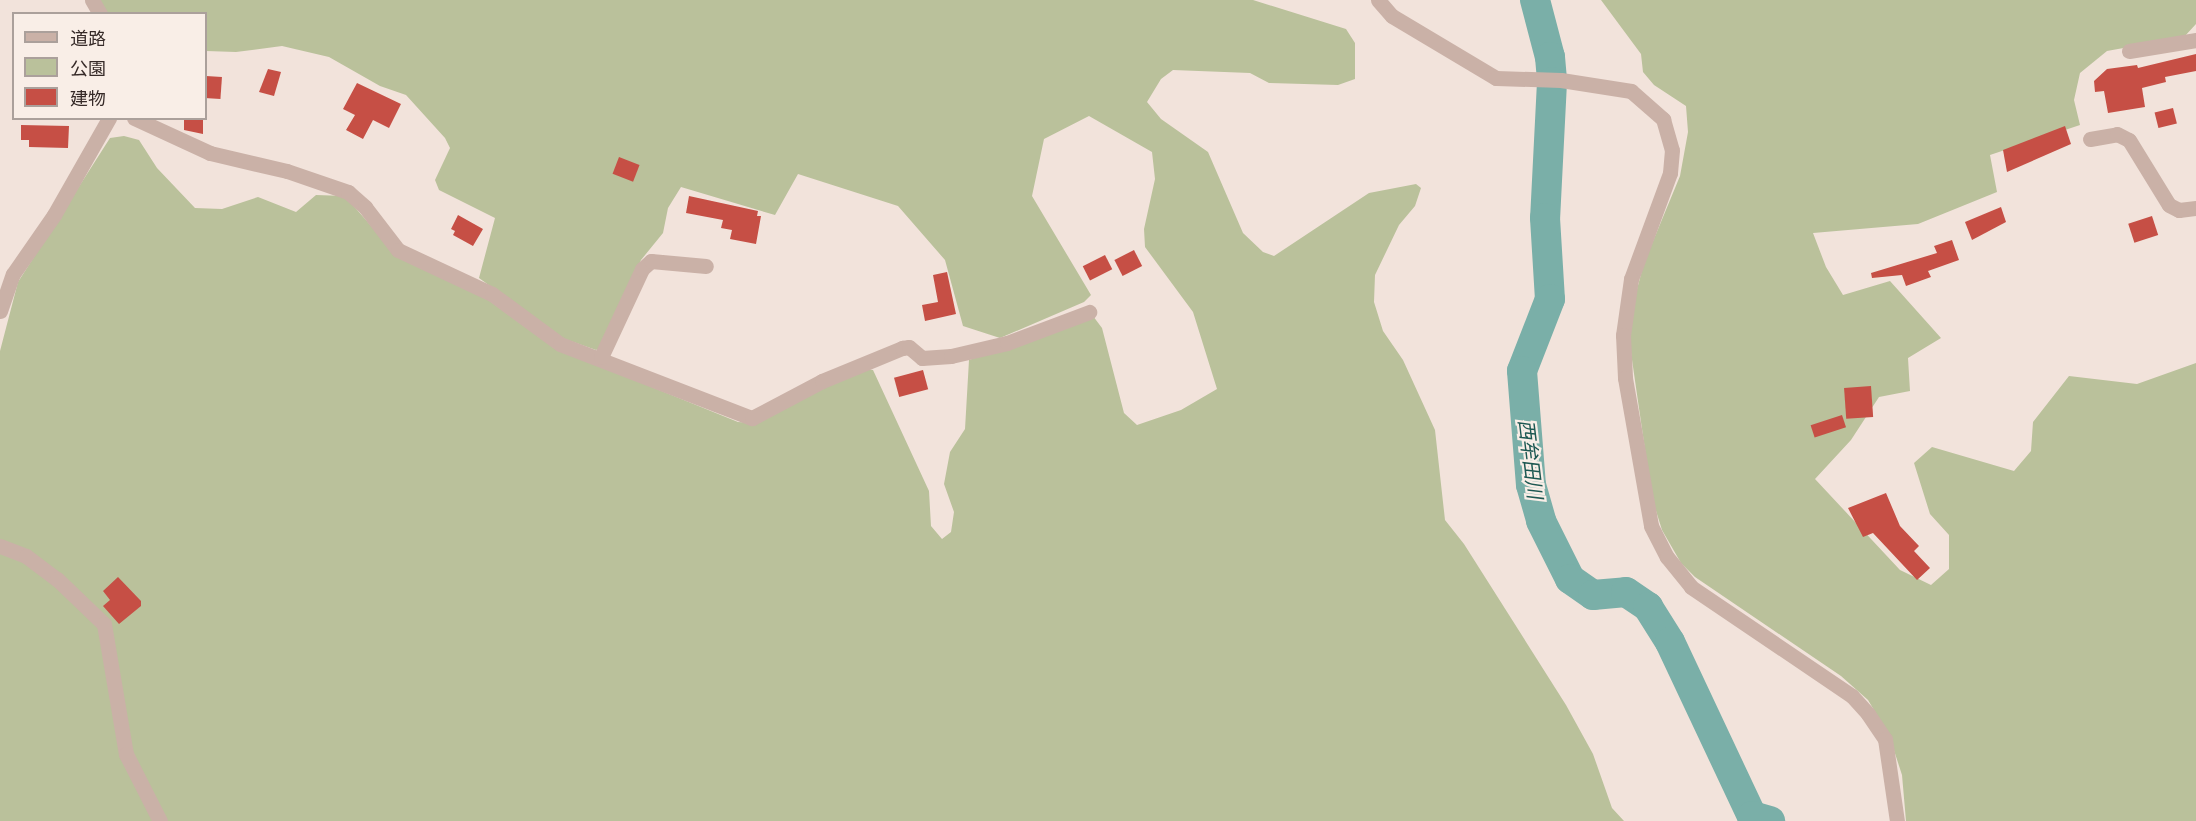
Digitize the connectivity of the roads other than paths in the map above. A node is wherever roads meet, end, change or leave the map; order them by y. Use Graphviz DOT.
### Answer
graph roads {
  1 [pos="1378,0"];
  2 [pos="2196,40"];
  3 [pos="2129,51"];
  4 [pos="108,120"];
  5 [pos="138,120"];
  6 [pos="2090,139"];
  7 [pos="2196,208"];
  8 [pos="706,266"];
  9 [pos="0,311"];
  10 [pos="1089,312"];
  11 [pos="601,357"];
  12 [pos="0,546"];
  13 [pos="160,821"];
  14 [pos="1897,821"];
  1 -- 14 [label="street"];
  2 -- 3 [label="street"];
  4 -- 9 [label="street"];
  5 -- 11 [label="street"];
  6 -- 7 [label="street"];
  8 -- 11 [label="street"];
  10 -- 11 [label="street"];
  12 -- 13 [label="street"];
}
